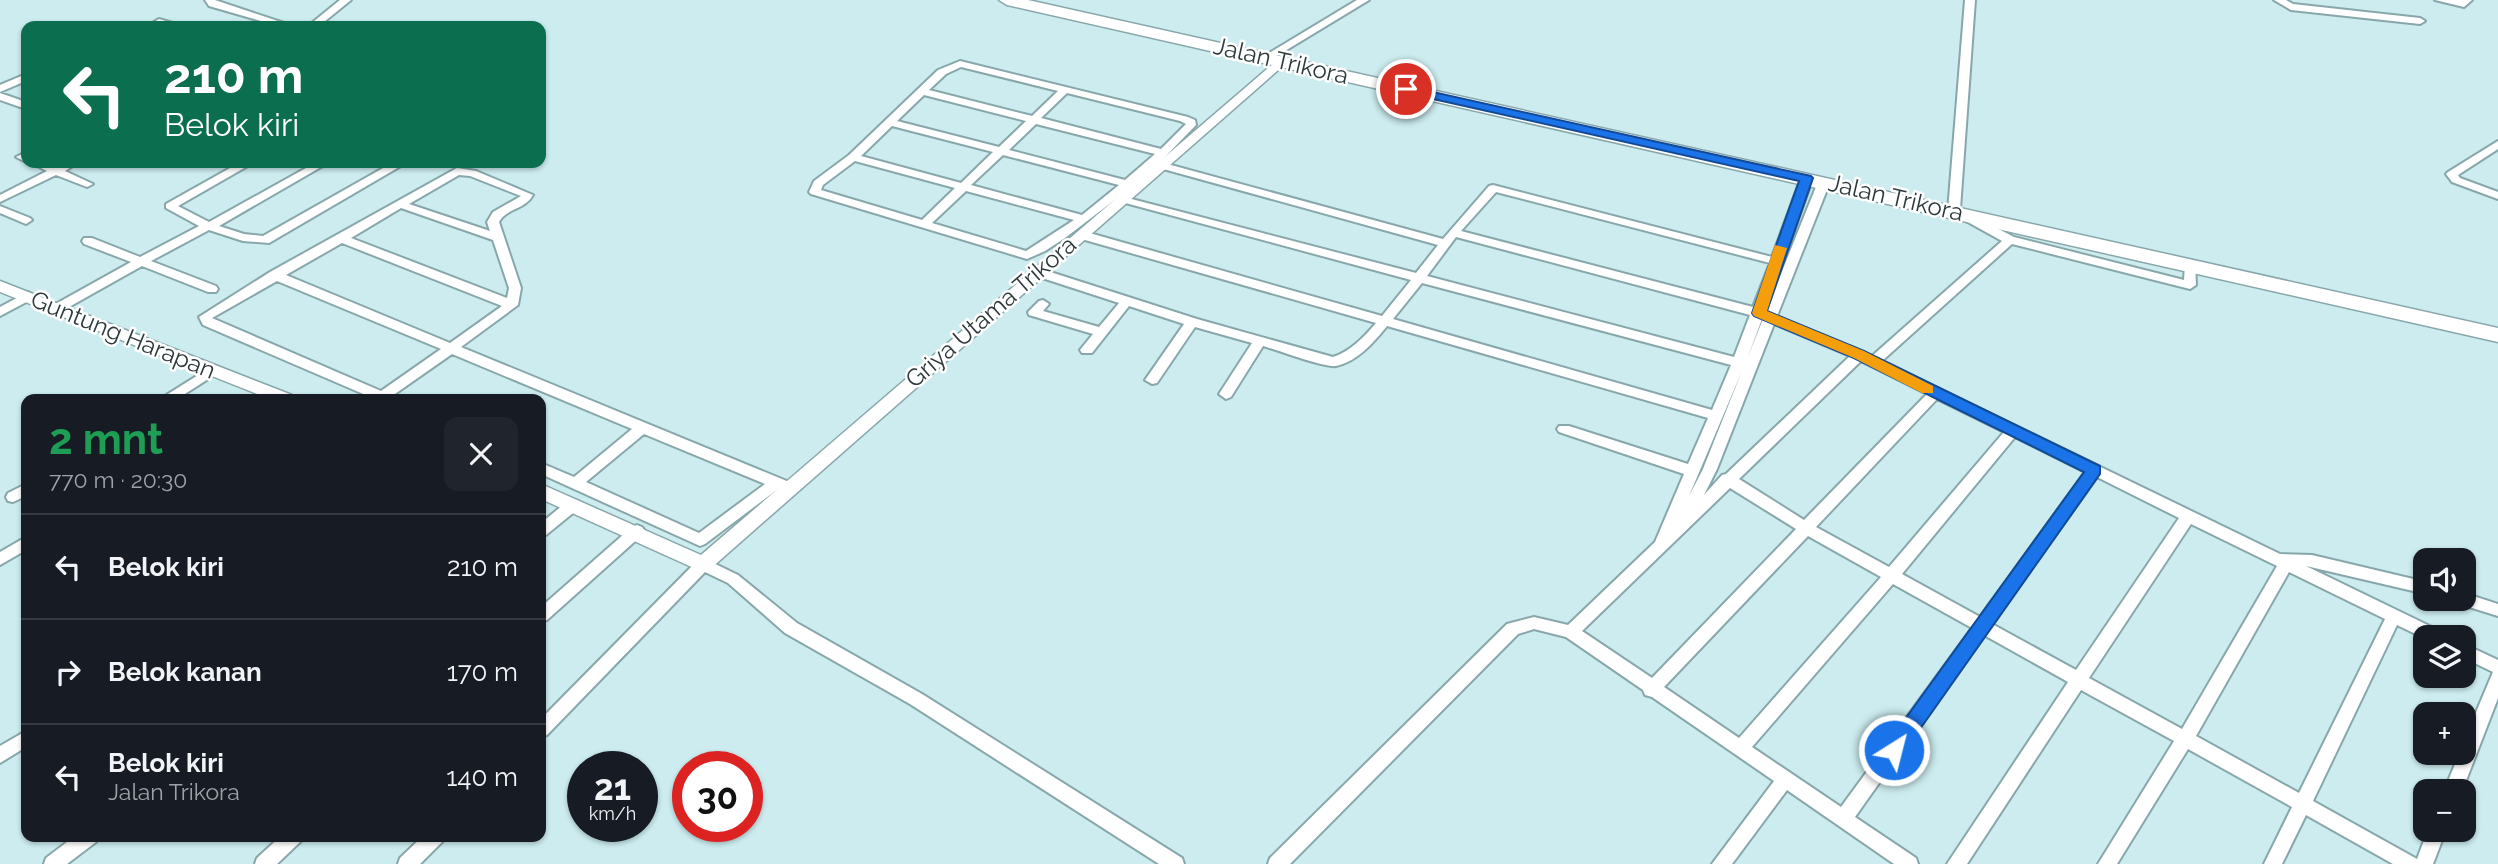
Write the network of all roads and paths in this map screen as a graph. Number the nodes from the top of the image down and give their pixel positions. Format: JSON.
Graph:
{"nodes":[{"id":1,"x":210,"y":0,"type":"edge"},
{"id":2,"x":346,"y":0,"type":"edge"},
{"id":3,"x":1007,"y":0,"type":"edge"},
{"id":4,"x":1364,"y":0,"type":"edge"},
{"id":5,"x":1970,"y":0,"type":"edge"},
{"id":6,"x":2279,"y":0,"type":"edge"},
{"id":7,"x":2440,"y":0,"type":"edge"},
{"id":8,"x":2467,"y":0,"type":"edge"},
{"id":9,"x":271,"y":21,"type":"edge"},
{"id":10,"x":319,"y":21,"type":"edge"},
{"id":11,"x":2420,"y":21,"type":"dead end"},
{"id":12,"x":1273,"y":60,"type":"junction"},
{"id":13,"x":21,"y":79,"type":"edge"},
{"id":14,"x":0,"y":89,"type":"edge"},
{"id":15,"x":1066,"y":89,"type":"junction"},
{"id":16,"x":922,"y":91,"type":"junction"},
{"id":17,"x":0,"y":96,"type":"edge"},
{"id":18,"x":21,"y":104,"type":"edge"},
{"id":19,"x":1034,"y":120,"type":"junction"},
{"id":20,"x":890,"y":122,"type":"junction"},
{"id":21,"x":2498,"y":144,"type":"edge"},
{"id":22,"x":1001,"y":151,"type":"junction"},
{"id":23,"x":853,"y":157,"type":"junction"},
{"id":24,"x":1162,"y":159,"type":"junction"},
{"id":25,"x":48,"y":168,"type":"edge"},
{"id":26,"x":62,"y":168,"type":"edge"},
{"id":27,"x":238,"y":168,"type":"edge"},
{"id":28,"x":314,"y":168,"type":"edge"},
{"id":29,"x":391,"y":168,"type":"edge"},
{"id":30,"x":56,"y":171,"type":"junction"},
{"id":31,"x":1815,"y":180,"type":"junction"},
{"id":32,"x":87,"y":184,"type":"dead end"},
{"id":33,"x":964,"y":187,"type":"junction"},
{"id":34,"x":1128,"y":190,"type":"junction"},
{"id":35,"x":2498,"y":196,"type":"edge"},
{"id":36,"x":0,"y":199,"type":"edge"},
{"id":37,"x":399,"y":204,"type":"junction"},
{"id":38,"x":0,"y":209,"type":"edge"},
{"id":39,"x":1954,"y":211,"type":"junction"},
{"id":40,"x":26,"y":220,"type":"dead end"},
{"id":41,"x":213,"y":226,"type":"junction"},
{"id":42,"x":923,"y":226,"type":"junction"},
{"id":43,"x":1083,"y":227,"type":"junction"},
{"id":44,"x":341,"y":237,"type":"junction"},
{"id":45,"x":497,"y":237,"type":"junction"},
{"id":46,"x":1449,"y":238,"type":"junction"},
{"id":47,"x":2010,"y":240,"type":"junction"},
{"id":48,"x":88,"y":241,"type":"dead end"},
{"id":49,"x":1775,"y":261,"type":"junction"},
{"id":50,"x":145,"y":264,"type":"junction"},
{"id":51,"x":2191,"y":265,"type":"junction"},
{"id":52,"x":1037,"y":272,"type":"junction"},
{"id":53,"x":274,"y":275,"type":"junction"},
{"id":54,"x":1419,"y":279,"type":"junction"},
{"id":55,"x":0,"y":286,"type":"edge"},
{"id":56,"x":212,"y":289,"type":"dead end"},
{"id":57,"x":28,"y":296,"type":"junction"},
{"id":58,"x":1126,"y":302,"type":"junction"},
{"id":59,"x":1043,"y":304,"type":"dead end"},
{"id":60,"x":512,"y":305,"type":"junction"},
{"id":61,"x":61,"y":311,"type":"junction"},
{"id":62,"x":0,"y":312,"type":"edge"},
{"id":63,"x":1765,"y":315,"type":"junction"},
{"id":64,"x":1192,"y":322,"type":"junction"},
{"id":65,"x":1385,"y":322,"type":"junction"},
{"id":66,"x":1101,"y":332,"type":"junction"},
{"id":67,"x":2498,"y":335,"type":"edge"},
{"id":68,"x":1259,"y":342,"type":"junction"},
{"id":69,"x":451,"y":349,"type":"junction"},
{"id":70,"x":1087,"y":350,"type":"dead end"},
{"id":71,"x":1859,"y":355,"type":"junction"},
{"id":72,"x":1873,"y":362,"type":"junction"},
{"id":73,"x":1739,"y":363,"type":"junction"},
{"id":74,"x":211,"y":370,"type":"junction"},
{"id":75,"x":1152,"y":380,"type":"dead end"},
{"id":76,"x":1935,"y":393,"type":"junction"},
{"id":77,"x":175,"y":394,"type":"edge"},
{"id":78,"x":273,"y":394,"type":"edge"},
{"id":79,"x":376,"y":394,"type":"edge"},
{"id":80,"x":390,"y":394,"type":"edge"},
{"id":81,"x":1226,"y":394,"type":"dead end"},
{"id":82,"x":1717,"y":416,"type":"junction"},
{"id":83,"x":642,"y":428,"type":"junction"},
{"id":84,"x":1564,"y":429,"type":"dead end"},
{"id":85,"x":2013,"y":431,"type":"junction"},
{"id":86,"x":546,"y":470,"type":"edge"},
{"id":87,"x":2094,"y":470,"type":"junction"},
{"id":88,"x":1692,"y":471,"type":"junction"},
{"id":89,"x":1727,"y":479,"type":"junction"},
{"id":90,"x":576,"y":484,"type":"junction"},
{"id":91,"x":783,"y":485,"type":"junction"},
{"id":92,"x":546,"y":493,"type":"edge"},
{"id":93,"x":573,"y":505,"type":"junction"},
{"id":94,"x":2188,"y":516,"type":"junction"},
{"id":95,"x":1681,"y":526,"type":"junction"},
{"id":96,"x":546,"y":527,"type":"edge"},
{"id":97,"x":1804,"y":527,"type":"junction"},
{"id":98,"x":637,"y":531,"type":"junction"},
{"id":99,"x":21,"y":545,"type":"edge"},
{"id":100,"x":1659,"y":550,"type":"junction"},
{"id":101,"x":0,"y":559,"type":"edge"},
{"id":102,"x":2280,"y":561,"type":"junction"},
{"id":103,"x":703,"y":564,"type":"junction"},
{"id":104,"x":1892,"y":576,"type":"junction"},
{"id":105,"x":2413,"y":585,"type":"edge"},
{"id":106,"x":2476,"y":603,"type":"edge"},
{"id":107,"x":2498,"y":610,"type":"edge"},
{"id":108,"x":546,"y":612,"type":"edge"},
{"id":109,"x":2394,"y":617,"type":"junction"},
{"id":110,"x":1984,"y":626,"type":"junction"},
{"id":111,"x":2413,"y":626,"type":"edge"},
{"id":112,"x":1571,"y":632,"type":"junction"},
{"id":113,"x":2476,"y":657,"type":"edge"},
{"id":114,"x":2498,"y":667,"type":"edge"},
{"id":115,"x":2498,"y":677,"type":"edge"},
{"id":116,"x":2080,"y":680,"type":"junction"},
{"id":117,"x":1651,"y":690,"type":"junction"},
{"id":118,"x":546,"y":725,"type":"edge"},
{"id":119,"x":2185,"y":739,"type":"junction"},
{"id":120,"x":21,"y":741,"type":"edge"},
{"id":121,"x":1740,"y":749,"type":"junction"},
{"id":122,"x":0,"y":755,"type":"edge"},
{"id":123,"x":2458,"y":779,"type":"edge"},
{"id":124,"x":1784,"y":780,"type":"junction"},
{"id":125,"x":2303,"y":804,"type":"junction"},
{"id":126,"x":1844,"y":818,"type":"junction"},
{"id":127,"x":82,"y":842,"type":"edge"},
{"id":128,"x":288,"y":842,"type":"edge"},
{"id":129,"x":430,"y":842,"type":"edge"},
{"id":130,"x":2432,"y":842,"type":"edge"},
{"id":131,"x":1902,"y":862,"type":"edge"},
{"id":132,"x":53,"y":864,"type":"edge"},
{"id":133,"x":264,"y":864,"type":"edge"},
{"id":134,"x":407,"y":864,"type":"edge"},
{"id":135,"x":1175,"y":864,"type":"edge"},
{"id":136,"x":1277,"y":864,"type":"edge"},
{"id":137,"x":1721,"y":864,"type":"edge"},
{"id":138,"x":1956,"y":864,"type":"edge"},
{"id":139,"x":2107,"y":864,"type":"edge"},
{"id":140,"x":2273,"y":864,"type":"edge"},
{"id":141,"x":2410,"y":864,"type":"edge"},
{"id":142,"x":2424,"y":864,"type":"edge"}],
"edges":[{"from":1,"to":9,"type":"street"},
{"from":2,"to":10,"type":"street"},
{"from":3,"to":12,"type":"main road","name":"Jalan Trikora"},
{"from":4,"to":12,"type":"street"},
{"from":5,"to":39,"type":"street"},
{"from":6,"to":11,"type":"street"},
{"from":7,"to":8,"type":"street"},
{"from":12,"to":24,"type":"street","name":"Griya Utama Trikora"},
{"from":12,"to":31,"type":"main road","name":"Jalan Trikora"},
{"from":13,"to":14,"type":"street"},
{"from":15,"to":16,"type":"street"},
{"from":15,"to":19,"type":"street"},
{"from":15,"to":24,"type":"street"},
{"from":16,"to":19,"type":"street"},
{"from":16,"to":20,"type":"street"},
{"from":17,"to":18,"type":"street"},
{"from":19,"to":22,"type":"street"},
{"from":19,"to":24,"type":"street"},
{"from":20,"to":22,"type":"street"},
{"from":20,"to":23,"type":"street"},
{"from":21,"to":35,"type":"street"},
{"from":22,"to":33,"type":"street"},
{"from":22,"to":34,"type":"street"},
{"from":23,"to":33,"type":"street"},
{"from":23,"to":42,"type":"street"},
{"from":24,"to":34,"type":"street","name":"Griya Utama Trikora"},
{"from":24,"to":46,"type":"street"},
{"from":25,"to":30,"type":"street"},
{"from":26,"to":30,"type":"street"},
{"from":27,"to":41,"type":"street"},
{"from":28,"to":41,"type":"street"},
{"from":29,"to":41,"type":"street"},
{"from":30,"to":32,"type":"street"},
{"from":30,"to":36,"type":"street"},
{"from":31,"to":39,"type":"main road","name":"Jalan Trikora"},
{"from":31,"to":49,"type":"street"},
{"from":31,"to":63,"type":"street"},
{"from":33,"to":42,"type":"street"},
{"from":33,"to":43,"type":"street"},
{"from":34,"to":43,"type":"street","name":"Griya Utama Trikora"},
{"from":34,"to":54,"type":"street"},
{"from":37,"to":44,"type":"street"},
{"from":37,"to":45,"type":"street"},
{"from":37,"to":45,"type":"street"},
{"from":38,"to":40,"type":"street"},
{"from":39,"to":47,"type":"street"},
{"from":39,"to":51,"type":"main road","name":"Jalan Trikora"},
{"from":41,"to":50,"type":"street"},
{"from":42,"to":43,"type":"street"},
{"from":43,"to":52,"type":"street","name":"Griya Utama Trikora"},
{"from":43,"to":65,"type":"street"},
{"from":44,"to":53,"type":"street"},
{"from":44,"to":60,"type":"street"},
{"from":45,"to":60,"type":"street"},
{"from":46,"to":49,"type":"street"},
{"from":46,"to":54,"type":"street"},
{"from":46,"to":63,"type":"street"},
{"from":47,"to":51,"type":"street"},
{"from":47,"to":72,"type":"street"},
{"from":48,"to":50,"type":"street"},
{"from":49,"to":63,"type":"street"},
{"from":50,"to":56,"type":"street"},
{"from":50,"to":61,"type":"street"},
{"from":51,"to":67,"type":"main road","name":"Jalan Trikora"},
{"from":52,"to":58,"type":"street"},
{"from":52,"to":91,"type":"street","name":"Griya Utama Trikora"},
{"from":53,"to":69,"type":"street"},
{"from":53,"to":79,"type":"street"},
{"from":54,"to":65,"type":"street"},
{"from":54,"to":73,"type":"street"},
{"from":55,"to":57,"type":"street","name":"Guntung Harapan"},
{"from":57,"to":61,"type":"street","name":"Guntung Harapan"},
{"from":57,"to":62,"type":"street"},
{"from":58,"to":64,"type":"street"},
{"from":58,"to":66,"type":"street"},
{"from":59,"to":66,"type":"street"},
{"from":60,"to":69,"type":"street"},
{"from":61,"to":74,"type":"street","name":"Guntung Harapan"},
{"from":63,"to":71,"type":"street"},
{"from":63,"to":73,"type":"street"},
{"from":63,"to":95,"type":"street"},
{"from":64,"to":68,"type":"street"},
{"from":64,"to":75,"type":"street"},
{"from":65,"to":68,"type":"street"},
{"from":65,"to":82,"type":"street"},
{"from":66,"to":70,"type":"street"},
{"from":68,"to":81,"type":"street"},
{"from":69,"to":80,"type":"street"},
{"from":69,"to":83,"type":"street"},
{"from":71,"to":72,"type":"street"},
{"from":71,"to":89,"type":"street"},
{"from":72,"to":76,"type":"street"},
{"from":73,"to":82,"type":"street"},
{"from":74,"to":77,"type":"street"},
{"from":74,"to":78,"type":"street","name":"Guntung Harapan"},
{"from":76,"to":85,"type":"street"},
{"from":76,"to":97,"type":"street"},
{"from":82,"to":88,"type":"street"},
{"from":83,"to":90,"type":"street"},
{"from":83,"to":91,"type":"street"},
{"from":84,"to":88,"type":"street"},
{"from":85,"to":87,"type":"street"},
{"from":85,"to":104,"type":"street"},
{"from":86,"to":90,"type":"street"},
{"from":87,"to":94,"type":"street"},
{"from":87,"to":110,"type":"street"},
{"from":88,"to":100,"type":"street"},
{"from":89,"to":95,"type":"street"},
{"from":89,"to":97,"type":"street"},
{"from":90,"to":91,"type":"street"},
{"from":91,"to":103,"type":"street","name":"Griya Utama Trikora"},
{"from":92,"to":93,"type":"street"},
{"from":93,"to":96,"type":"street"},
{"from":93,"to":98,"type":"street"},
{"from":94,"to":102,"type":"street"},
{"from":94,"to":116,"type":"street"},
{"from":95,"to":100,"type":"street"},
{"from":97,"to":104,"type":"street"},
{"from":97,"to":117,"type":"street"},
{"from":98,"to":103,"type":"street"},
{"from":98,"to":108,"type":"street"},
{"from":99,"to":101,"type":"street"},
{"from":100,"to":112,"type":"street"},
{"from":102,"to":105,"type":"street"},
{"from":102,"to":109,"type":"street"},
{"from":102,"to":119,"type":"street"},
{"from":103,"to":118,"type":"street"},
{"from":103,"to":135,"type":"street"},
{"from":104,"to":110,"type":"street"},
{"from":104,"to":121,"type":"street"},
{"from":106,"to":107,"type":"street"},
{"from":109,"to":111,"type":"street"},
{"from":109,"to":125,"type":"street"},
{"from":110,"to":116,"type":"street"},
{"from":110,"to":126,"type":"street"},
{"from":112,"to":117,"type":"street"},
{"from":112,"to":136,"type":"street"},
{"from":113,"to":114,"type":"street"},
{"from":115,"to":123,"type":"street"},
{"from":116,"to":119,"type":"street"},
{"from":116,"to":138,"type":"street"},
{"from":117,"to":121,"type":"street"},
{"from":119,"to":125,"type":"street"},
{"from":119,"to":139,"type":"street"},
{"from":120,"to":122,"type":"street"},
{"from":121,"to":124,"type":"street"},
{"from":124,"to":126,"type":"street"},
{"from":124,"to":137,"type":"street"},
{"from":125,"to":140,"type":"street"},
{"from":125,"to":141,"type":"street"},
{"from":126,"to":131,"type":"street"},
{"from":127,"to":132,"type":"street"},
{"from":128,"to":133,"type":"street"},
{"from":129,"to":134,"type":"street"},
{"from":130,"to":142,"type":"street"}]}
